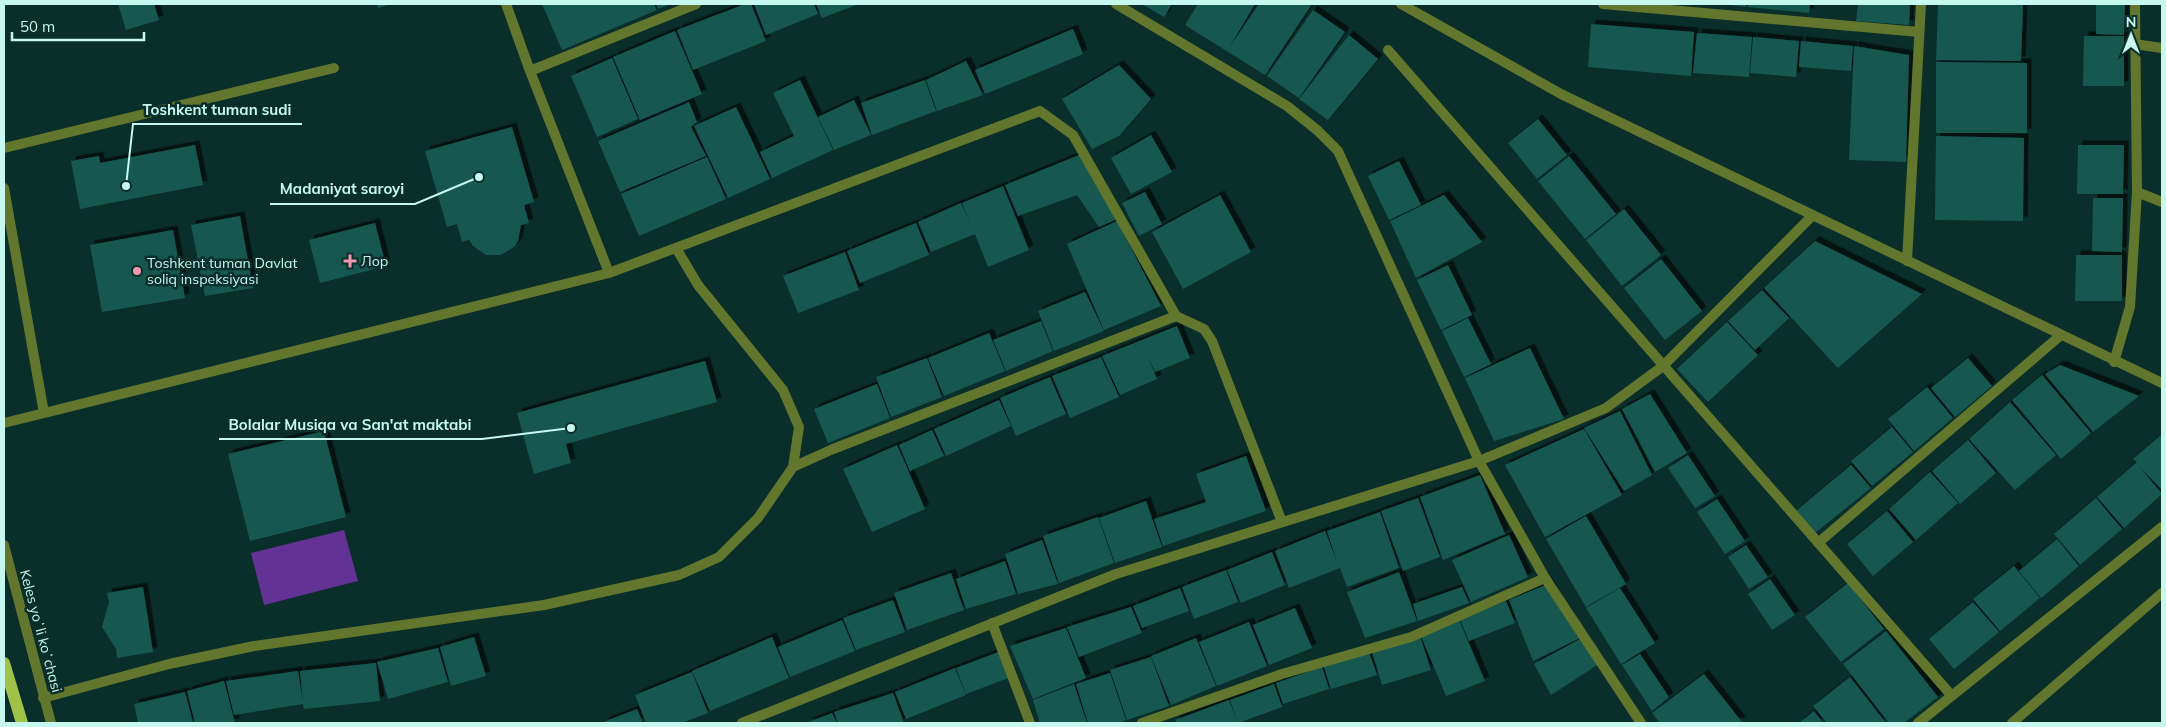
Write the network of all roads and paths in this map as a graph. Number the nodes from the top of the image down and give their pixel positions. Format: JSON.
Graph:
{"nodes":[{"id":1,"x":506,"y":4,"type":"edge"},
{"id":2,"x":696,"y":4,"type":"edge"},
{"id":3,"x":1116,"y":4,"type":"edge"},
{"id":4,"x":1401,"y":4,"type":"edge"},
{"id":5,"x":1603,"y":4,"type":"edge"},
{"id":6,"x":1921,"y":4,"type":"edge"},
{"id":7,"x":2135,"y":4,"type":"edge"},
{"id":8,"x":1919,"y":32,"type":"junction"},
{"id":9,"x":2134,"y":44,"type":"junction"},
{"id":10,"x":2162,"y":48,"type":"edge"},
{"id":11,"x":1388,"y":50,"type":"dead end"},
{"id":12,"x":334,"y":68,"type":"dead end"},
{"id":13,"x":530,"y":71,"type":"junction"},
{"id":14,"x":4,"y":148,"type":"edge"},
{"id":15,"x":4,"y":188,"type":"edge"},
{"id":16,"x":2137,"y":192,"type":"junction"},
{"id":17,"x":2162,"y":202,"type":"edge"},
{"id":18,"x":1813,"y":216,"type":"junction"},
{"id":19,"x":676,"y":248,"type":"junction"},
{"id":20,"x":1907,"y":260,"type":"junction"},
{"id":21,"x":609,"y":273,"type":"junction"},
{"id":22,"x":1176,"y":316,"type":"junction"},
{"id":23,"x":2061,"y":335,"type":"junction"},
{"id":24,"x":2114,"y":362,"type":"junction"},
{"id":25,"x":1663,"y":366,"type":"junction"},
{"id":26,"x":2162,"y":383,"type":"edge"},
{"id":27,"x":44,"y":413,"type":"junction"},
{"id":28,"x":4,"y":423,"type":"edge"},
{"id":29,"x":1479,"y":461,"type":"junction"},
{"id":30,"x":793,"y":467,"type":"junction"},
{"id":31,"x":1282,"y":522,"type":"junction"},
{"id":32,"x":2162,"y":527,"type":"edge"},
{"id":33,"x":1818,"y":543,"type":"junction"},
{"id":34,"x":4,"y":545,"type":"edge"},
{"id":35,"x":1545,"y":578,"type":"junction"},
{"id":36,"x":2162,"y":593,"type":"edge"},
{"id":37,"x":992,"y":624,"type":"junction"},
{"id":38,"x":4,"y":663,"type":"edge"},
{"id":39,"x":1952,"y":696,"type":"junction"},
{"id":40,"x":43,"y":698,"type":"junction"},
{"id":41,"x":22,"y":723,"type":"edge"},
{"id":42,"x":51,"y":723,"type":"edge"},
{"id":43,"x":742,"y":723,"type":"edge"},
{"id":44,"x":1030,"y":723,"type":"edge"},
{"id":45,"x":1142,"y":723,"type":"edge"},
{"id":46,"x":1641,"y":723,"type":"edge"},
{"id":47,"x":1918,"y":723,"type":"edge"},
{"id":48,"x":2012,"y":723,"type":"edge"}],
"edges":[{"from":1,"to":13,"type":"street"},
{"from":2,"to":13,"type":"street"},
{"from":3,"to":29,"type":"street"},
{"from":4,"to":18,"type":"street"},
{"from":5,"to":8,"type":"street"},
{"from":6,"to":8,"type":"street"},
{"from":7,"to":9,"type":"street"},
{"from":8,"to":20,"type":"street"},
{"from":9,"to":10,"type":"street"},
{"from":9,"to":16,"type":"street"},
{"from":11,"to":25,"type":"street"},
{"from":12,"to":14,"type":"street"},
{"from":13,"to":21,"type":"street"},
{"from":15,"to":27,"type":"street"},
{"from":16,"to":17,"type":"street"},
{"from":16,"to":24,"type":"street"},
{"from":18,"to":20,"type":"street"},
{"from":18,"to":25,"type":"street"},
{"from":19,"to":21,"type":"street"},
{"from":19,"to":22,"type":"street"},
{"from":19,"to":30,"type":"street"},
{"from":20,"to":23,"type":"street"},
{"from":21,"to":27,"type":"street"},
{"from":22,"to":30,"type":"street"},
{"from":22,"to":31,"type":"street"},
{"from":23,"to":24,"type":"street"},
{"from":23,"to":33,"type":"street"},
{"from":24,"to":26,"type":"street"},
{"from":25,"to":29,"type":"street"},
{"from":25,"to":33,"type":"street"},
{"from":27,"to":28,"type":"street"},
{"from":29,"to":31,"type":"street"},
{"from":29,"to":35,"type":"street"},
{"from":30,"to":40,"type":"street"},
{"from":31,"to":37,"type":"street"},
{"from":32,"to":39,"type":"street"},
{"from":33,"to":39,"type":"street"},
{"from":34,"to":40,"type":"street","name":"Keles yoʻli koʻchasi"},
{"from":35,"to":45,"type":"street"},
{"from":35,"to":46,"type":"street"},
{"from":36,"to":48,"type":"street"},
{"from":37,"to":43,"type":"street"},
{"from":37,"to":44,"type":"street"},
{"from":38,"to":41,"type":"main road"},
{"from":39,"to":47,"type":"street"},
{"from":40,"to":42,"type":"street","name":"Keles yoʻli koʻchasi"}]}
